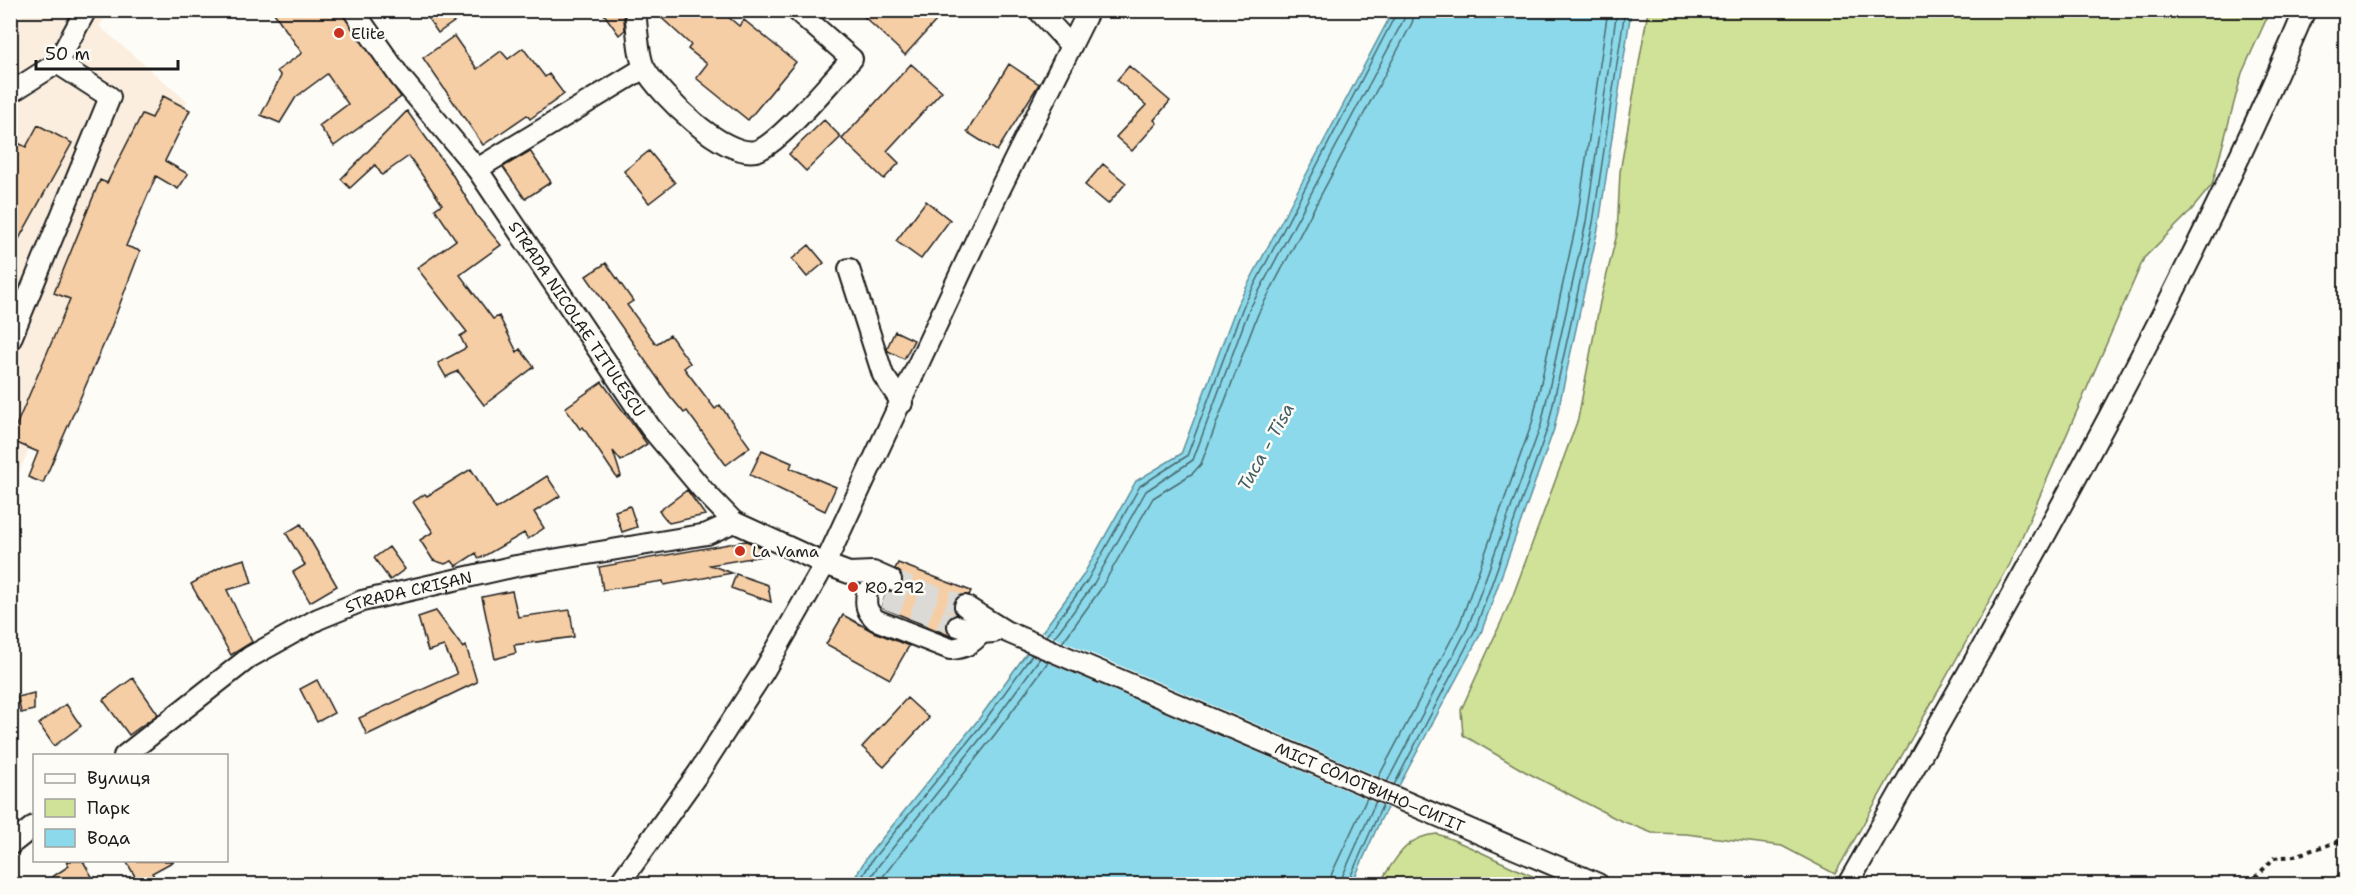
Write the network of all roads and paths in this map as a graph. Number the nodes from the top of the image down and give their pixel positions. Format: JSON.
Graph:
{"nodes":[{"id":1,"x":86,"y":10,"type":"edge"},
{"id":2,"x":353,"y":10,"type":"edge"},
{"id":3,"x":635,"y":10,"type":"edge"},
{"id":4,"x":796,"y":10,"type":"edge"},
{"id":5,"x":1038,"y":10,"type":"edge"},
{"id":6,"x":1089,"y":10,"type":"edge"},
{"id":7,"x":2305,"y":10,"type":"edge"},
{"id":8,"x":1071,"y":46,"type":"junction"},
{"id":9,"x":57,"y":63,"type":"junction"},
{"id":10,"x":644,"y":68,"type":"junction"},
{"id":11,"x":10,"y":93,"type":"edge"},
{"id":12,"x":477,"y":169,"type":"junction"},
{"id":13,"x":849,"y":269,"type":"dead end"},
{"id":14,"x":10,"y":340,"type":"edge"},
{"id":15,"x":902,"y":403,"type":"junction"},
{"id":16,"x":734,"y":522,"type":"junction"},
{"id":17,"x":825,"y":564,"type":"junction"},
{"id":18,"x":849,"y":573,"type":"junction"},
{"id":19,"x":891,"y":579,"type":"tunnel mouth"},
{"id":20,"x":965,"y":606,"type":"tunnel mouth"},
{"id":21,"x":958,"y":626,"type":"tunnel mouth"},
{"id":22,"x":981,"y":633,"type":"junction"},
{"id":23,"x":1014,"y":635,"type":"junction"},
{"id":24,"x":126,"y":754,"type":"edge"},
{"id":25,"x":33,"y":827,"type":"edge"},
{"id":26,"x":2346,"y":839,"type":"edge"},
{"id":27,"x":10,"y":845,"type":"edge"},
{"id":28,"x":619,"y":885,"type":"edge"},
{"id":29,"x":1598,"y":885,"type":"edge"},
{"id":30,"x":1848,"y":885,"type":"edge"},
{"id":31,"x":2249,"y":885,"type":"edge"}],
"edges":[{"from":1,"to":9,"type":"street"},
{"from":2,"to":12,"type":"street","name":"STRADA NICOLAE TITULESCU"},
{"from":3,"to":10,"type":"street"},
{"from":4,"to":10,"type":"street"},
{"from":5,"to":8,"type":"street"},
{"from":6,"to":8,"type":"street"},
{"from":7,"to":30,"type":"street"},
{"from":8,"to":15,"type":"street"},
{"from":9,"to":11,"type":"street"},
{"from":9,"to":14,"type":"street"},
{"from":10,"to":12,"type":"street"},
{"from":12,"to":16,"type":"street","name":"STRADA NICOLAE TITULESCU"},
{"from":13,"to":15,"type":"street"},
{"from":15,"to":17,"type":"street"},
{"from":16,"to":17,"type":"street","name":"STRADA NICOLAE TITULESCU"},
{"from":16,"to":24,"type":"street","name":"STRADA CRIȘAN"},
{"from":17,"to":18,"type":"street","name":"STRADA NICOLAE TITULESCU"},
{"from":17,"to":28,"type":"street"},
{"from":18,"to":19,"type":"street","name":"STRADA NICOLAE TITULESCU"},
{"from":18,"to":22,"type":"street","name":"STRADA NICOLAE TITULESCU"},
{"from":20,"to":23,"type":"street"},
{"from":21,"to":22,"type":"street"},
{"from":22,"to":23,"type":"street"},
{"from":23,"to":29,"type":"street","name":"МІСТ СОЛОТВИНО–СИГІТ"},
{"from":25,"to":27,"type":"street"},
{"from":26,"to":31,"type":"path"}]}
